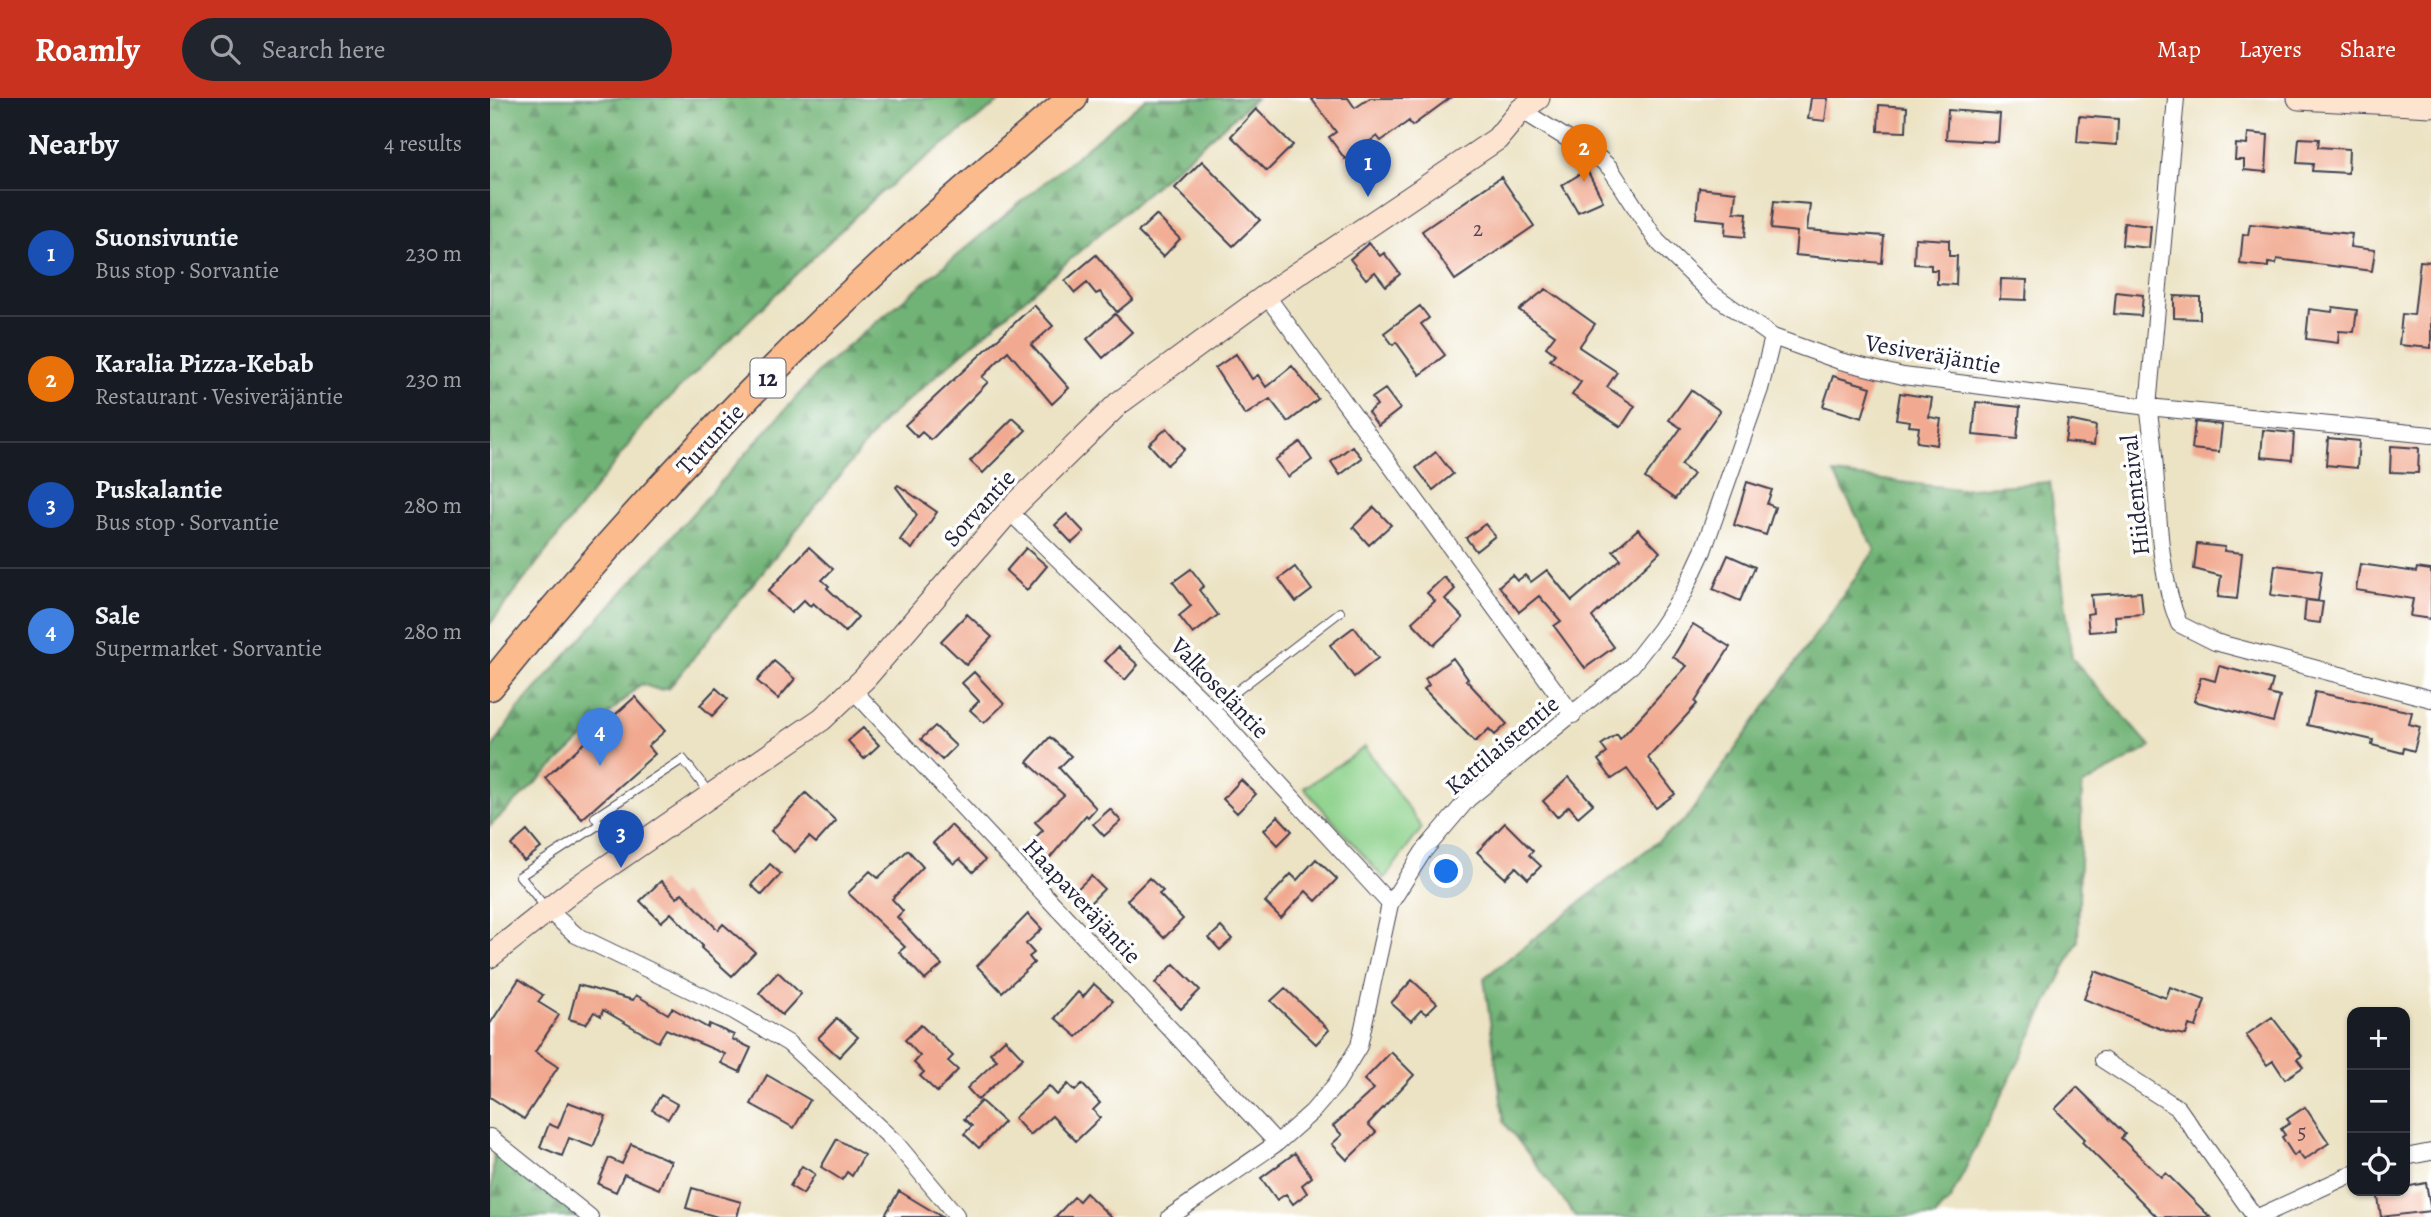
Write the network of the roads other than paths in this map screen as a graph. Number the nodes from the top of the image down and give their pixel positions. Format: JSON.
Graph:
{"nodes":[{"id":1,"x":1073,"y":98,"type":"edge"},
{"id":2,"x":2176,"y":98,"type":"edge"},
{"id":3,"x":2299,"y":98,"type":"edge"},
{"id":4,"x":1527,"y":102,"type":"edge"},
{"id":5,"x":2431,"y":105,"type":"edge"},
{"id":6,"x":1266,"y":295,"type":"junction"},
{"id":7,"x":1773,"y":337,"type":"junction"},
{"id":8,"x":2148,"y":407,"type":"junction"},
{"id":9,"x":2431,"y":435,"type":"edge"},
{"id":10,"x":1009,"y":511,"type":"junction"},
{"id":11,"x":1340,"y":612,"type":"dead end"},
{"id":12,"x":490,"y":686,"type":"edge"},
{"id":13,"x":853,"y":690,"type":"junction"},
{"id":14,"x":2431,"y":699,"type":"edge"},
{"id":15,"x":1212,"y":710,"type":"junction"},
{"id":16,"x":1573,"y":715,"type":"junction"},
{"id":17,"x":712,"y":796,"type":"junction"},
{"id":18,"x":1390,"y":904,"type":"junction"},
{"id":19,"x":548,"y":910,"type":"junction"},
{"id":20,"x":490,"y":956,"type":"edge"},
{"id":21,"x":2103,"y":1060,"type":"dead end"},
{"id":22,"x":490,"y":1137,"type":"edge"},
{"id":23,"x":1277,"y":1143,"type":"junction"},
{"id":24,"x":2431,"y":1152,"type":"edge"},
{"id":25,"x":2410,"y":1156,"type":"edge"},
{"id":26,"x":2347,"y":1176,"type":"edge"},
{"id":27,"x":956,"y":1215,"type":"edge"},
{"id":28,"x":590,"y":1217,"type":"edge"},
{"id":29,"x":1170,"y":1217,"type":"edge"},
{"id":30,"x":2257,"y":1217,"type":"edge"}],
"edges":[{"from":1,"to":12,"type":"highway","name":"Turuntie","number":"12"},
{"from":2,"to":8,"type":"street","name":"Hiidentaival"},
{"from":3,"to":5,"type":"main road"},
{"from":4,"to":6,"type":"main road","name":"Sorvantie"},
{"from":4,"to":7,"type":"street","name":"Vesiveräjäntie"},
{"from":6,"to":10,"type":"main road","name":"Sorvantie"},
{"from":6,"to":16,"type":"street"},
{"from":7,"to":8,"type":"street","name":"Vesiveräjäntie"},
{"from":7,"to":16,"type":"street","name":"Kattilaistentie"},
{"from":8,"to":9,"type":"street","name":"Vesiveräjäntie"},
{"from":8,"to":14,"type":"street","name":"Hiidentaival"},
{"from":10,"to":13,"type":"main road","name":"Sorvantie"},
{"from":10,"to":15,"type":"street","name":"Valkoseläntie"},
{"from":11,"to":15,"type":"lane"},
{"from":13,"to":17,"type":"main road","name":"Sorvantie"},
{"from":13,"to":23,"type":"street","name":"Haapaveräjäntie"},
{"from":15,"to":18,"type":"street","name":"Valkoseläntie"},
{"from":16,"to":18,"type":"street","name":"Kattilaistentie"},
{"from":17,"to":19,"type":"main road","name":"Sorvantie"},
{"from":17,"to":19,"type":"lane"},
{"from":18,"to":23,"type":"street","name":"Kattilaistentie"},
{"from":19,"to":20,"type":"main road","name":"Sorvantie"},
{"from":19,"to":27,"type":"street"},
{"from":21,"to":30,"type":"street"},
{"from":22,"to":28,"type":"street"},
{"from":23,"to":29,"type":"street","name":"Kattilaistentie"},
{"from":24,"to":25,"type":"street"},
{"from":26,"to":30,"type":"street"}]}
